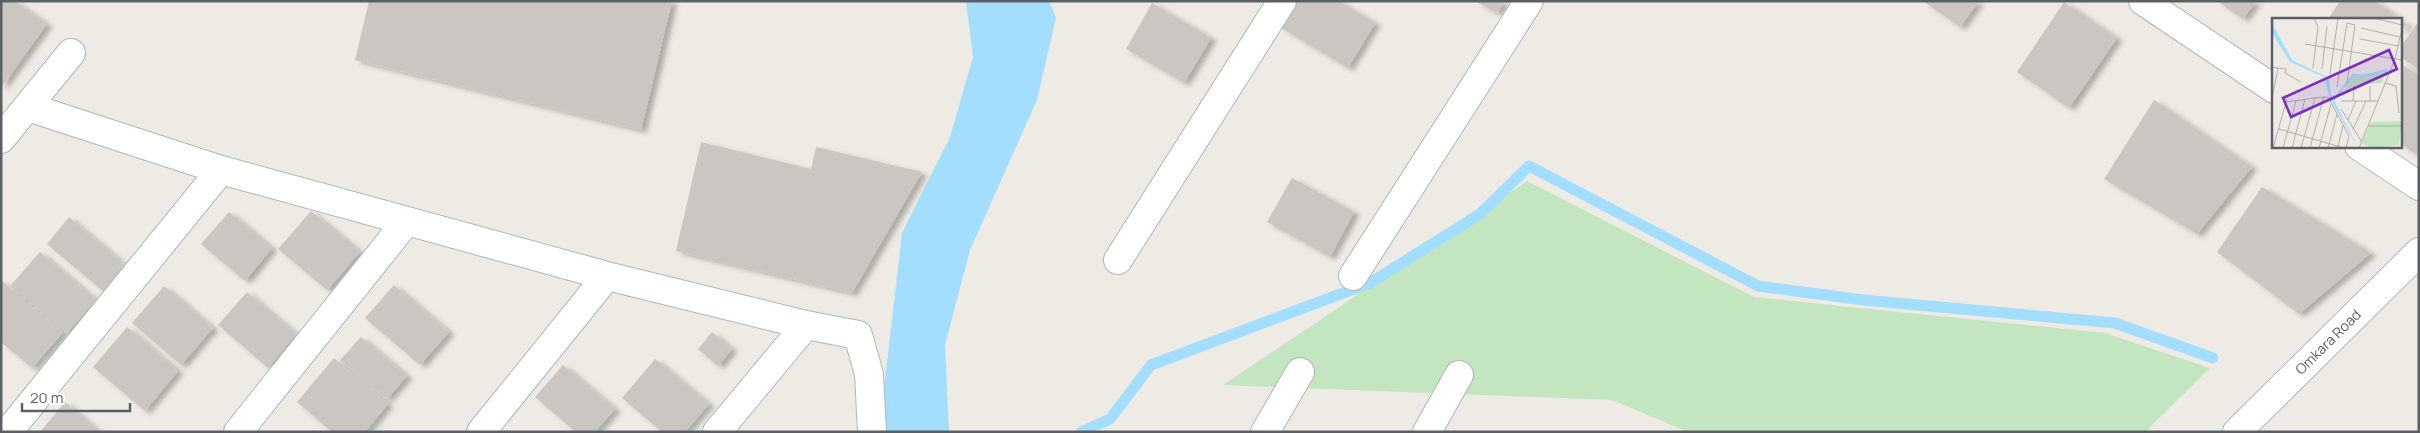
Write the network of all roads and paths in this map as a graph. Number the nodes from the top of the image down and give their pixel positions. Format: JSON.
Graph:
{"nodes":[{"id":1,"x":1282,"y":1,"type":"edge"},
{"id":2,"x":1529,"y":1,"type":"edge"},
{"id":3,"x":2143,"y":1,"type":"edge"},
{"id":4,"x":71,"y":54,"type":"dead end"},
{"id":5,"x":2272,"y":88,"type":"edge"},
{"id":6,"x":28,"y":107,"type":"junction"},
{"id":7,"x":1,"y":139,"type":"edge"},
{"id":8,"x":2362,"y":148,"type":"edge"},
{"id":9,"x":221,"y":170,"type":"junction"},
{"id":10,"x":2419,"y":186,"type":"edge"},
{"id":11,"x":406,"y":222,"type":"junction"},
{"id":12,"x":2419,"y":252,"type":"edge"},
{"id":13,"x":1118,"y":260,"type":"dead end"},
{"id":14,"x":607,"y":276,"type":"junction"},
{"id":15,"x":1353,"y":276,"type":"dead end"},
{"id":16,"x":806,"y":325,"type":"junction"},
{"id":17,"x":1300,"y":372,"type":"dead end"},
{"id":18,"x":1460,"y":375,"type":"dead end"},
{"id":19,"x":8,"y":432,"type":"edge"},
{"id":20,"x":238,"y":432,"type":"edge"},
{"id":21,"x":482,"y":432,"type":"edge"},
{"id":22,"x":717,"y":432,"type":"edge"},
{"id":23,"x":872,"y":432,"type":"edge"},
{"id":24,"x":1265,"y":432,"type":"edge"},
{"id":25,"x":1427,"y":432,"type":"edge"},
{"id":26,"x":2237,"y":432,"type":"edge"}],
"edges":[{"from":1,"to":13,"type":"street"},
{"from":2,"to":15,"type":"street"},
{"from":3,"to":5,"type":"street"},
{"from":4,"to":6,"type":"street"},
{"from":6,"to":7,"type":"street"},
{"from":6,"to":9,"type":"street"},
{"from":8,"to":10,"type":"street"},
{"from":9,"to":11,"type":"street"},
{"from":9,"to":19,"type":"street"},
{"from":11,"to":14,"type":"street"},
{"from":11,"to":20,"type":"street"},
{"from":12,"to":26,"type":"street","name":"Omkara Road"},
{"from":14,"to":16,"type":"street"},
{"from":14,"to":21,"type":"street"},
{"from":16,"to":22,"type":"street"},
{"from":16,"to":23,"type":"street"},
{"from":17,"to":24,"type":"street"},
{"from":18,"to":25,"type":"street"}]}
